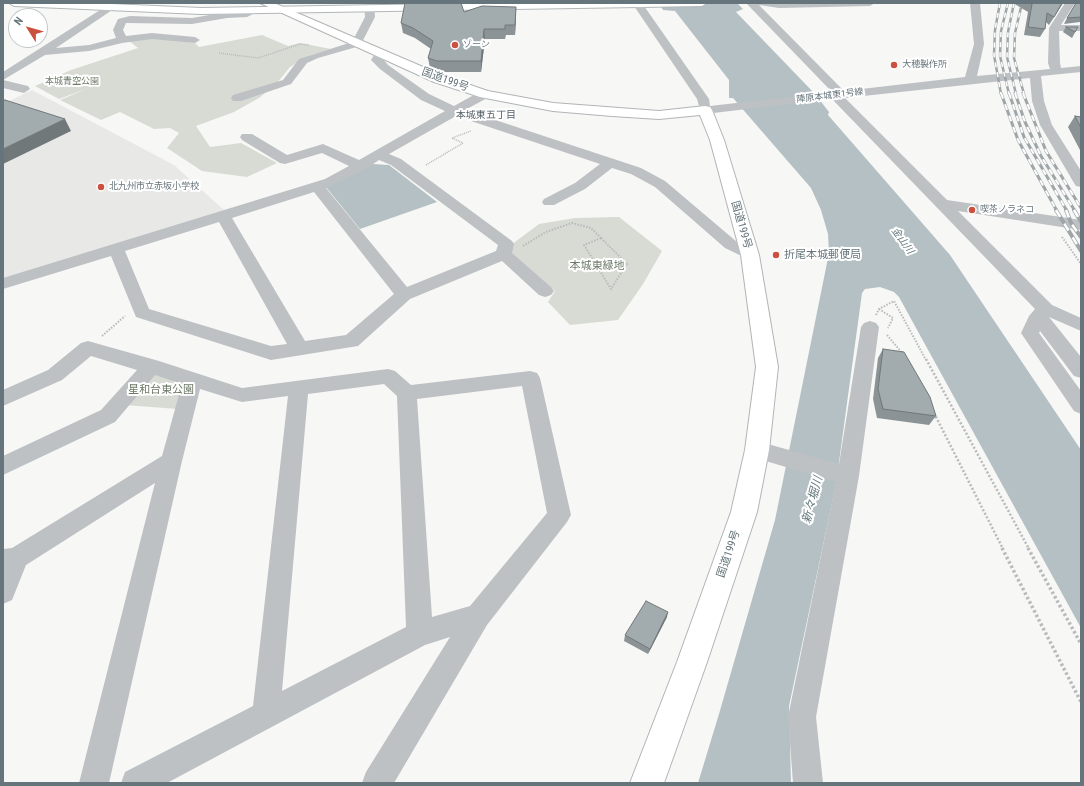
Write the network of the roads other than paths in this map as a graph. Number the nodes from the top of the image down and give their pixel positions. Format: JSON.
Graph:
{"nodes":[{"id":1,"x":14,"y":3,"type":"edge"},
{"id":2,"x":94,"y":3,"type":"edge"},
{"id":3,"x":460,"y":3,"type":"edge"},
{"id":4,"x":702,"y":3,"type":"edge"},
{"id":5,"x":752,"y":3,"type":"edge"},
{"id":6,"x":761,"y":3,"type":"edge"},
{"id":7,"x":870,"y":3,"type":"edge"},
{"id":8,"x":975,"y":3,"type":"edge"},
{"id":9,"x":1070,"y":3,"type":"edge"},
{"id":10,"x":637,"y":4,"type":"edge"},
{"id":11,"x":369,"y":5,"type":"edge"},
{"id":12,"x":113,"y":6,"type":"junction"},
{"id":13,"x":269,"y":8,"type":"edge"},
{"id":14,"x":1054,"y":28,"type":"junction"},
{"id":15,"x":1081,"y":28,"type":"edge"},
{"id":16,"x":122,"y":40,"type":"junction"},
{"id":17,"x":195,"y":40,"type":"dead end"},
{"id":18,"x":356,"y":44,"type":"junction"},
{"id":19,"x":41,"y":52,"type":"junction"},
{"id":20,"x":380,"y":54,"type":"junction"},
{"id":21,"x":1081,"y":69,"type":"edge"},
{"id":22,"x":1057,"y":71,"type":"junction"},
{"id":23,"x":1035,"y":74,"type":"junction"},
{"id":24,"x":3,"y":77,"type":"edge"},
{"id":25,"x":970,"y":80,"type":"junction"},
{"id":26,"x":3,"y":84,"type":"edge"},
{"id":27,"x":24,"y":89,"type":"dead end"},
{"id":28,"x":485,"y":94,"type":"junction"},
{"id":29,"x":835,"y":96,"type":"junction"},
{"id":30,"x":237,"y":98,"type":"dead end"},
{"id":31,"x":454,"y":111,"type":"junction"},
{"id":32,"x":659,"y":115,"type":"junction"},
{"id":33,"x":702,"y":126,"type":"junction"},
{"id":34,"x":247,"y":137,"type":"dead end"},
{"id":35,"x":380,"y":155,"type":"junction"},
{"id":36,"x":610,"y":163,"type":"junction"},
{"id":37,"x":361,"y":166,"type":"junction"},
{"id":38,"x":1081,"y":183,"type":"edge"},
{"id":39,"x":317,"y":186,"type":"junction"},
{"id":40,"x":549,"y":202,"type":"dead end"},
{"id":41,"x":943,"y":204,"type":"junction"},
{"id":42,"x":223,"y":216,"type":"junction"},
{"id":43,"x":1081,"y":225,"type":"edge"},
{"id":44,"x":116,"y":249,"type":"junction"},
{"id":45,"x":505,"y":252,"type":"junction"},
{"id":46,"x":750,"y":255,"type":"junction"},
{"id":47,"x":3,"y":284,"type":"edge"},
{"id":48,"x":545,"y":292,"type":"dead end"},
{"id":49,"x":404,"y":295,"type":"junction"},
{"id":50,"x":1042,"y":313,"type":"junction"},
{"id":51,"x":1081,"y":325,"type":"edge"},
{"id":52,"x":870,"y":327,"type":"road end"},
{"id":53,"x":299,"y":348,"type":"junction"},
{"id":54,"x":152,"y":366,"type":"junction"},
{"id":55,"x":1081,"y":371,"type":"edge"},
{"id":56,"x":193,"y":379,"type":"junction"},
{"id":57,"x":299,"y":388,"type":"junction"},
{"id":58,"x":407,"y":393,"type":"junction"},
{"id":59,"x":3,"y":398,"type":"edge"},
{"id":60,"x":1081,"y":406,"type":"edge"},
{"id":61,"x":757,"y":450,"type":"junction"},
{"id":62,"x":171,"y":461,"type":"junction"},
{"id":63,"x":3,"y":466,"type":"edge"},
{"id":64,"x":848,"y":476,"type":"junction"},
{"id":65,"x":10,"y":559,"type":"edge"},
{"id":66,"x":3,"y":592,"type":"edge"},
{"id":67,"x":478,"y":616,"type":"junction"},
{"id":68,"x":420,"y":634,"type":"junction"},
{"id":69,"x":266,"y":714,"type":"junction"},
{"id":70,"x":94,"y":783,"type":"edge"},
{"id":71,"x":136,"y":783,"type":"edge"},
{"id":72,"x":377,"y":783,"type":"edge"},
{"id":73,"x":647,"y":783,"type":"edge"},
{"id":74,"x":808,"y":783,"type":"edge"}],
"edges":[{"from":1,"to":12,"type":"main road"},
{"from":2,"to":12,"type":"main road"},
{"from":3,"to":11,"type":"main road"},
{"from":4,"to":10,"type":"main road"},
{"from":5,"to":29,"type":"street"},
{"from":6,"to":7,"type":"street"},
{"from":8,"to":25,"type":"street"},
{"from":9,"to":14,"type":"street"},
{"from":10,"to":11,"type":"main road"},
{"from":10,"to":33,"type":"street"},
{"from":11,"to":13,"type":"main road"},
{"from":11,"to":18,"type":"street"},
{"from":12,"to":13,"type":"main road"},
{"from":12,"to":13,"type":"main road"},
{"from":12,"to":19,"type":"street"},
{"from":13,"to":16,"type":"street"},
{"from":13,"to":18,"type":"main road","name":"国道199号"},
{"from":14,"to":15,"type":"street"},
{"from":14,"to":22,"type":"street"},
{"from":16,"to":17,"type":"street"},
{"from":16,"to":19,"type":"street"},
{"from":18,"to":20,"type":"main road","name":"国道199号"},
{"from":18,"to":30,"type":"street"},
{"from":19,"to":24,"type":"street"},
{"from":20,"to":28,"type":"main road","name":"国道199号"},
{"from":20,"to":31,"type":"street"},
{"from":21,"to":22,"type":"street","name":"陣原本城東1号線"},
{"from":22,"to":23,"type":"street","name":"陣原本城東1号線"},
{"from":23,"to":25,"type":"street","name":"陣原本城東1号線"},
{"from":23,"to":38,"type":"street"},
{"from":25,"to":29,"type":"street","name":"陣原本城東1号線"},
{"from":26,"to":27,"type":"street"},
{"from":28,"to":31,"type":"street"},
{"from":28,"to":32,"type":"main road","name":"国道199号"},
{"from":29,"to":33,"type":"street","name":"陣原本城東1号線"},
{"from":29,"to":41,"type":"street"},
{"from":31,"to":35,"type":"street"},
{"from":31,"to":36,"type":"street"},
{"from":32,"to":33,"type":"main road","name":"国道199号"},
{"from":32,"to":33,"type":"main road"},
{"from":33,"to":46,"type":"main road","name":"国道199号"},
{"from":34,"to":37,"type":"street"},
{"from":35,"to":37,"type":"street"},
{"from":35,"to":45,"type":"street"},
{"from":36,"to":40,"type":"street"},
{"from":36,"to":46,"type":"street"},
{"from":37,"to":39,"type":"street"},
{"from":39,"to":42,"type":"street"},
{"from":39,"to":49,"type":"street"},
{"from":41,"to":43,"type":"street"},
{"from":41,"to":50,"type":"street"},
{"from":42,"to":44,"type":"street"},
{"from":42,"to":53,"type":"street"},
{"from":44,"to":47,"type":"street"},
{"from":44,"to":53,"type":"street"},
{"from":45,"to":48,"type":"street"},
{"from":45,"to":49,"type":"street"},
{"from":46,"to":61,"type":"main road","name":"国道199号"},
{"from":49,"to":53,"type":"street"},
{"from":50,"to":51,"type":"street"},
{"from":50,"to":55,"type":"street"},
{"from":50,"to":60,"type":"street"},
{"from":52,"to":64,"type":"street"},
{"from":54,"to":56,"type":"street"},
{"from":54,"to":59,"type":"street"},
{"from":54,"to":63,"type":"street"},
{"from":56,"to":57,"type":"street"},
{"from":56,"to":62,"type":"street"},
{"from":57,"to":58,"type":"street"},
{"from":57,"to":69,"type":"street"},
{"from":58,"to":67,"type":"street"},
{"from":58,"to":68,"type":"street"},
{"from":61,"to":64,"type":"street"},
{"from":61,"to":73,"type":"main road","name":"国道199号"},
{"from":62,"to":65,"type":"street"},
{"from":62,"to":70,"type":"street"},
{"from":64,"to":74,"type":"street"},
{"from":65,"to":66,"type":"street"},
{"from":67,"to":68,"type":"street"},
{"from":67,"to":72,"type":"street"},
{"from":68,"to":69,"type":"street"},
{"from":69,"to":71,"type":"street"}]}
